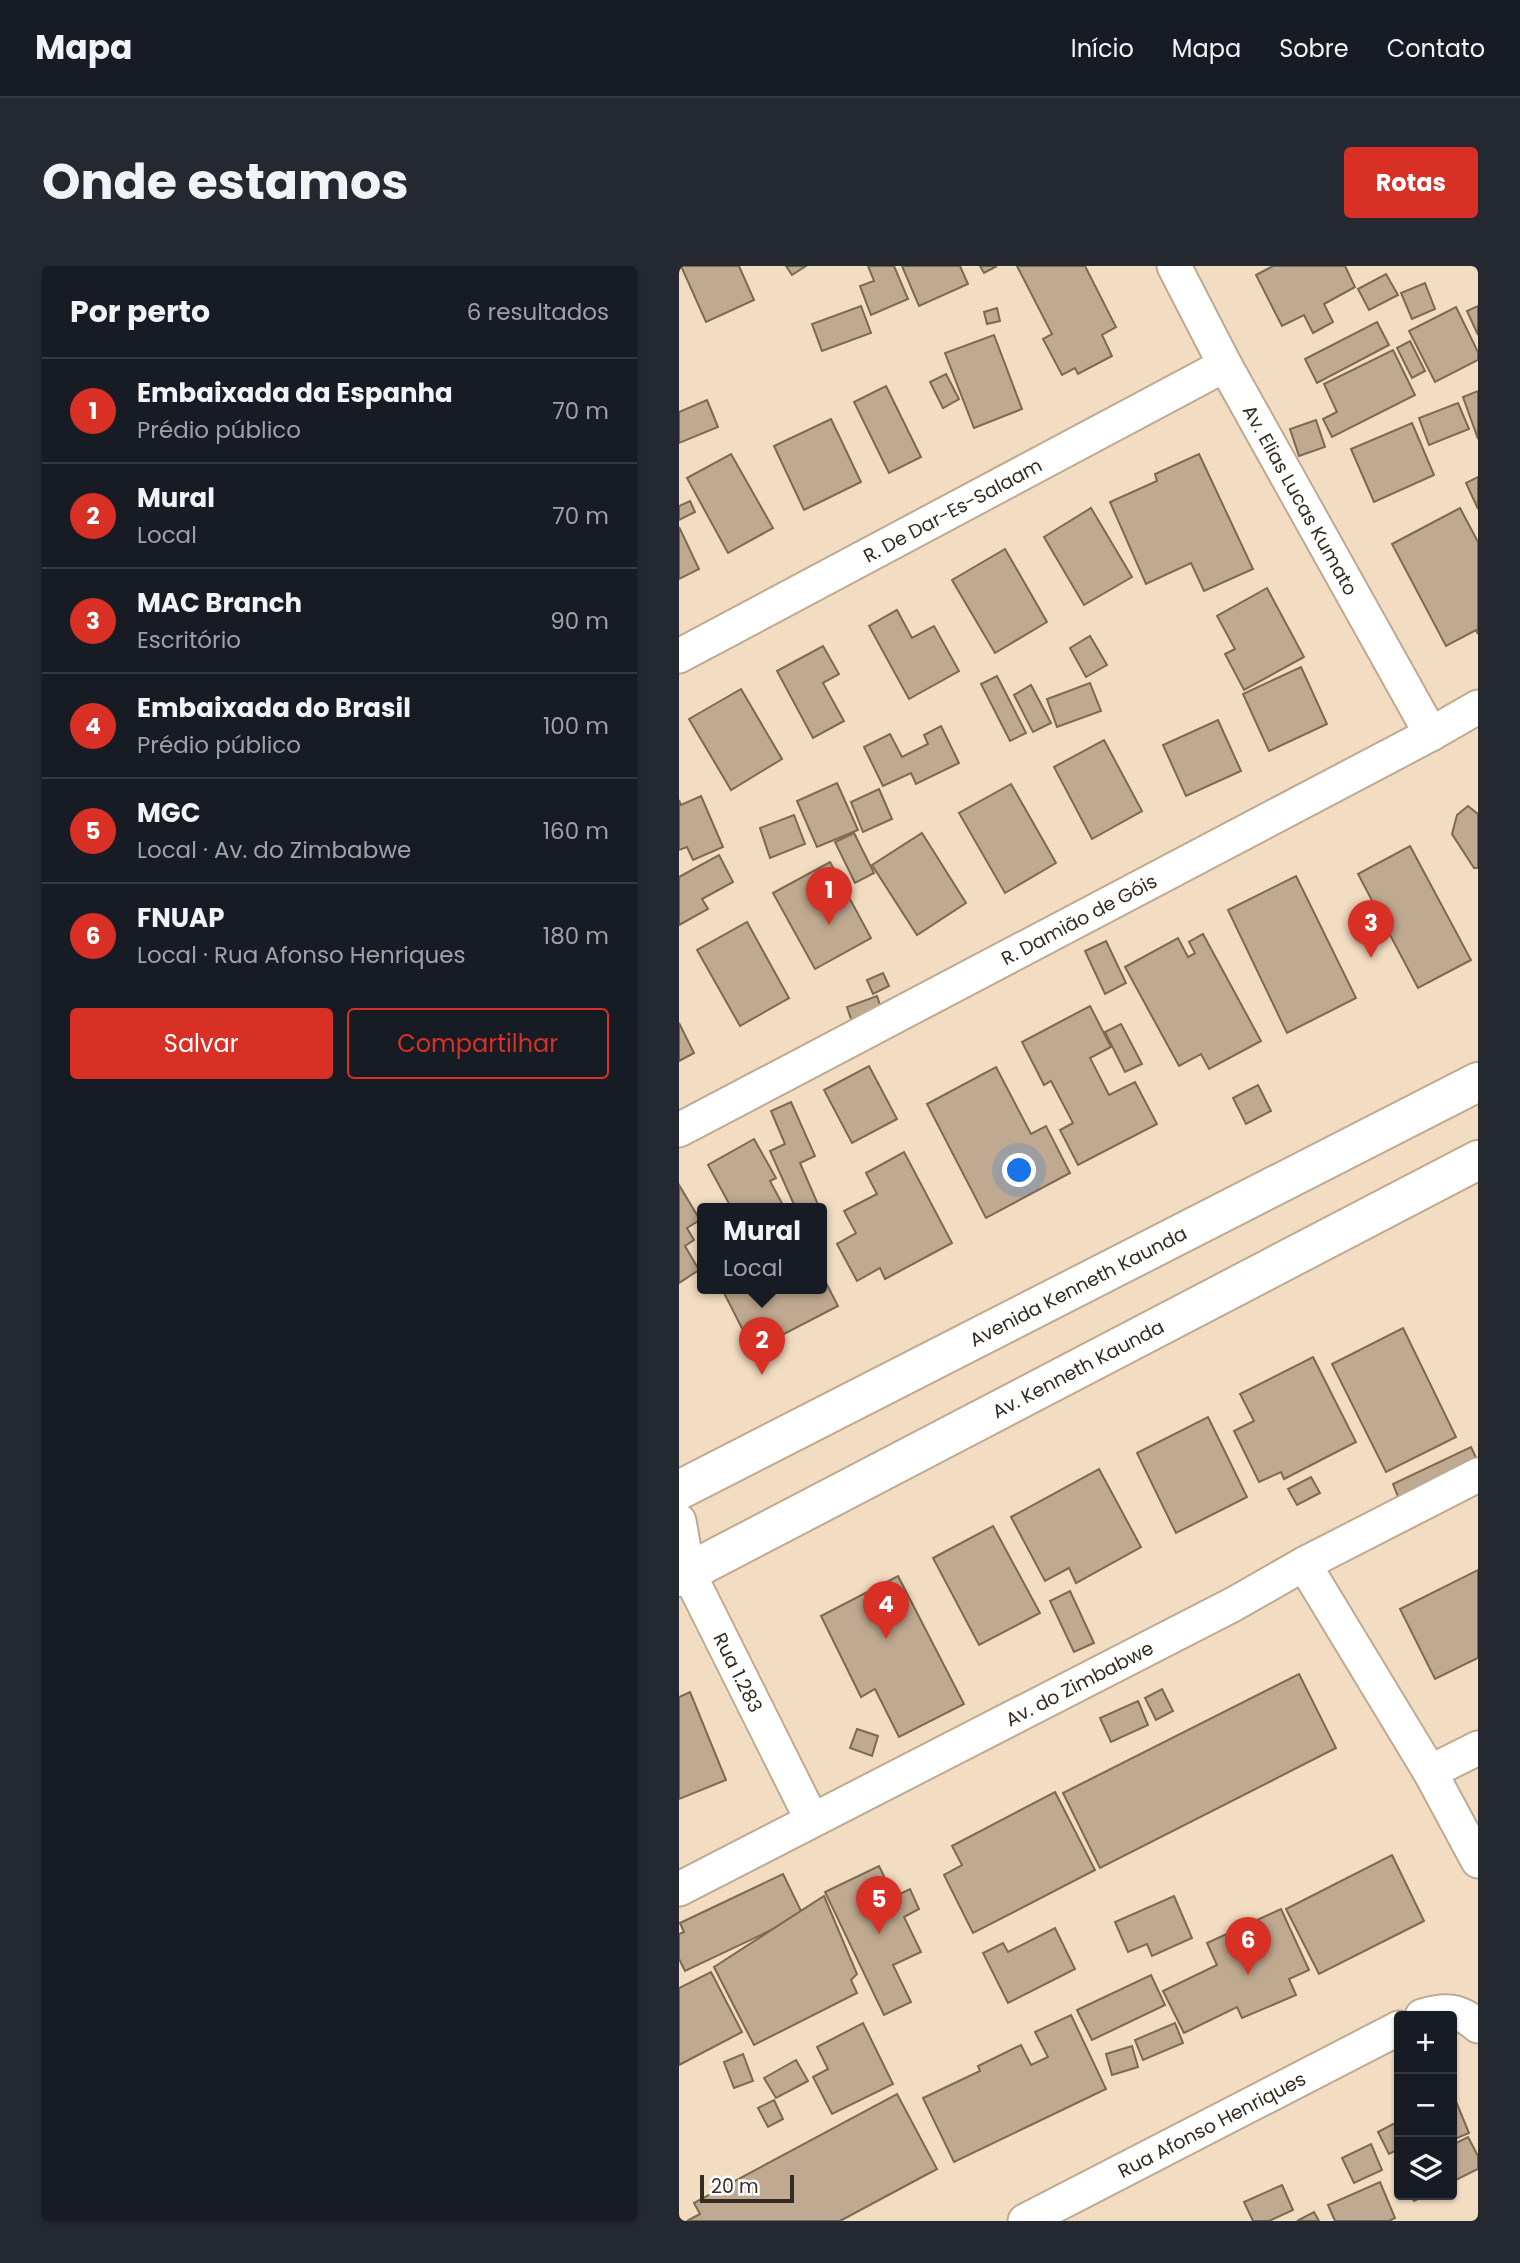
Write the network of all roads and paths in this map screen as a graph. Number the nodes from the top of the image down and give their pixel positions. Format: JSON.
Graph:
{"nodes":[{"id":1,"x":1174,"y":266,"type":"edge"},
{"id":2,"x":1225,"y":365,"type":"junction"},
{"id":3,"x":679,"y":656,"type":"edge"},
{"id":4,"x":1478,"y":707,"type":"edge"},
{"id":5,"x":1431,"y":734,"type":"junction"},
{"id":6,"x":1478,"y":1082,"type":"edge"},
{"id":7,"x":679,"y":1130,"type":"edge"},
{"id":8,"x":1478,"y":1160,"type":"edge"},
{"id":9,"x":1478,"y":1475,"type":"edge"},
{"id":10,"x":679,"y":1490,"type":"edge"},
{"id":11,"x":679,"y":1521,"type":"edge"},
{"id":12,"x":1304,"y":1564,"type":"junction"},
{"id":13,"x":684,"y":1575,"type":"edge"},
{"id":14,"x":1478,"y":1748,"type":"edge"},
{"id":15,"x":1430,"y":1772,"type":"junction"},
{"id":16,"x":812,"y":1820,"type":"junction"},
{"id":17,"x":1478,"y":1861,"type":"edge"},
{"id":18,"x":679,"y":1889,"type":"edge"},
{"id":19,"x":1457,"y":2014,"type":"edge"},
{"id":20,"x":1474,"y":2022,"type":"edge"},
{"id":21,"x":1394,"y":2031,"type":"edge"},
{"id":22,"x":1025,"y":2221,"type":"edge"}],
"edges":[{"from":1,"to":2,"type":"street","name":"Av. Elias Lucas Kumato"},
{"from":2,"to":3,"type":"street","name":"R. De Dar-Es-Salaam"},
{"from":2,"to":5,"type":"street","name":"Av. Elias Lucas Kumato"},
{"from":4,"to":5,"type":"street","name":"R. Damião de Góis"},
{"from":5,"to":7,"type":"street","name":"R. Damião de Góis"},
{"from":6,"to":10,"type":"main road","name":"Avenida Kenneth Kaunda"},
{"from":8,"to":13,"type":"main road","name":"Av. Kenneth Kaunda"},
{"from":9,"to":12,"type":"street","name":"Av. do Zimbabwe"},
{"from":11,"to":13,"type":"street","name":"Rua 1.283"},
{"from":12,"to":15,"type":"street"},
{"from":12,"to":16,"type":"street","name":"Av. do Zimbabwe"},
{"from":13,"to":16,"type":"street","name":"Rua 1.283"},
{"from":14,"to":15,"type":"street"},
{"from":15,"to":17,"type":"street"},
{"from":16,"to":18,"type":"street","name":"Av. do Zimbabwe"},
{"from":19,"to":20,"type":"street"},
{"from":21,"to":22,"type":"street","name":"Rua Afonso Henriques"}]}
